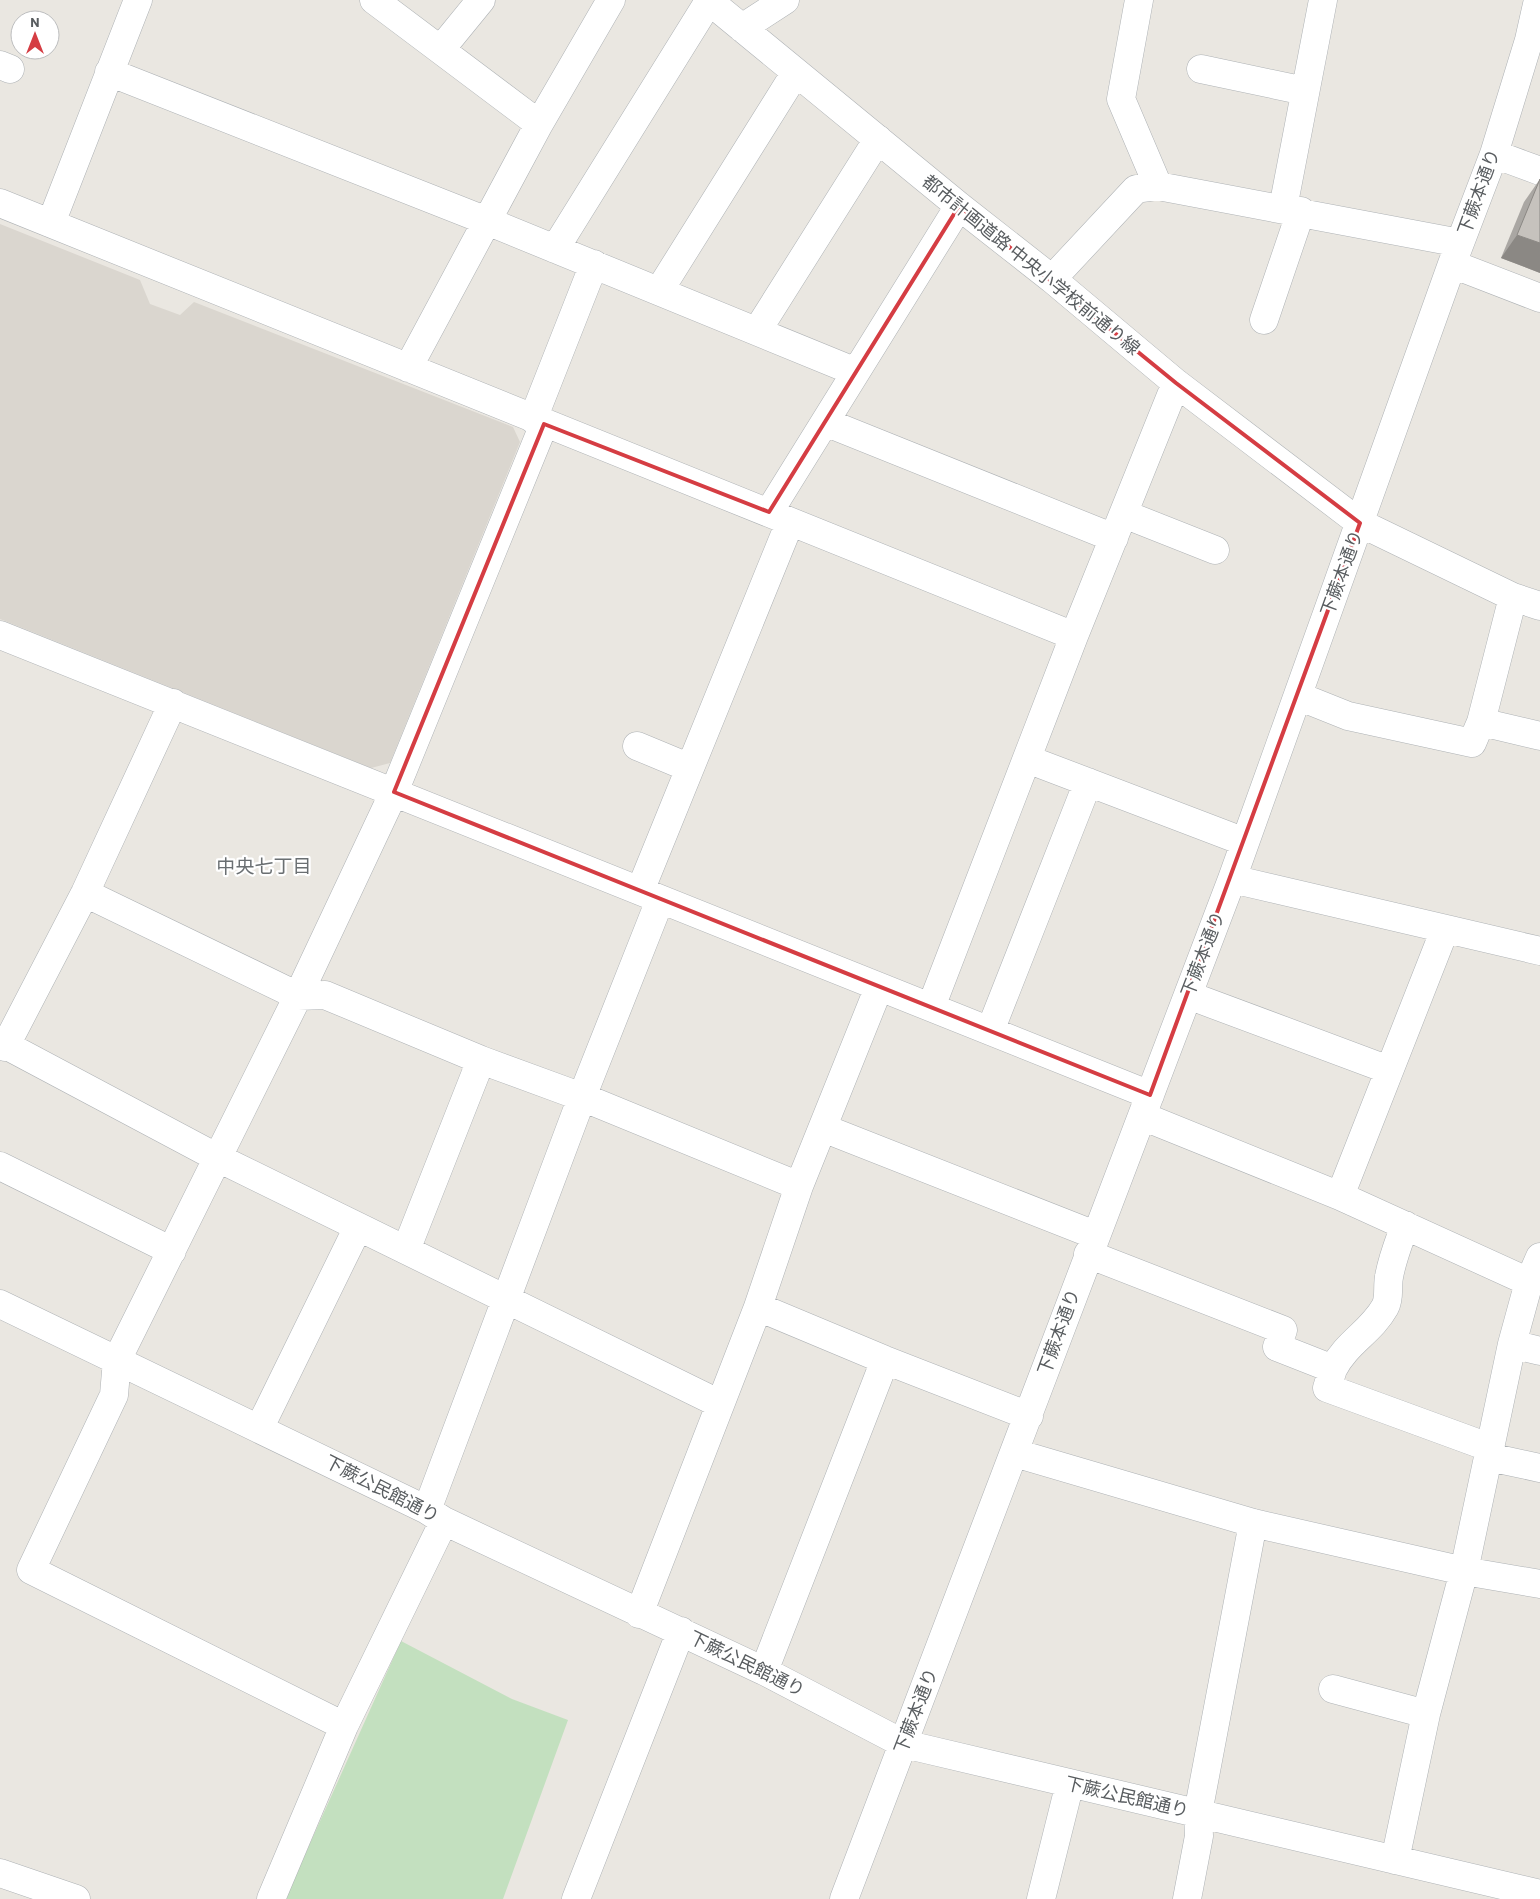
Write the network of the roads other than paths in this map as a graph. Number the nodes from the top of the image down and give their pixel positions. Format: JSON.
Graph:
{"nodes":[{"id":1,"x":138,"y":0,"type":"edge"},
{"id":2,"x":374,"y":0,"type":"edge"},
{"id":3,"x":481,"y":0,"type":"edge"},
{"id":4,"x":610,"y":0,"type":"edge"},
{"id":5,"x":708,"y":0,"type":"edge"},
{"id":6,"x":785,"y":0,"type":"edge"},
{"id":7,"x":1139,"y":0,"type":"edge"},
{"id":8,"x":1323,"y":0,"type":"edge"},
{"id":9,"x":1538,"y":0,"type":"edge"},
{"id":10,"x":742,"y":28,"type":"junction"},
{"id":11,"x":441,"y":50,"type":"junction"},
{"id":12,"x":1201,"y":70,"type":"dead end"},
{"id":13,"x":108,"y":72,"type":"junction"},
{"id":14,"x":796,"y":72,"type":"junction"},
{"id":15,"x":1305,"y":90,"type":"junction"},
{"id":16,"x":539,"y":124,"type":"junction"},
{"id":17,"x":878,"y":139,"type":"junction"},
{"id":18,"x":1494,"y":154,"type":"junction"},
{"id":19,"x":1540,"y":171,"type":"edge"},
{"id":20,"x":1158,"y":186,"type":"junction"},
{"id":21,"x":0,"y":203,"type":"edge"},
{"id":22,"x":959,"y":206,"type":"junction"},
{"id":23,"x":1292,"y":210,"type":"junction"},
{"id":24,"x":487,"y":221,"type":"junction"},
{"id":25,"x":50,"y":223,"type":"junction"},
{"id":26,"x":555,"y":249,"type":"junction"},
{"id":27,"x":1456,"y":254,"type":"junction"},
{"id":28,"x":594,"y":264,"type":"junction"},
{"id":29,"x":1052,"y":279,"type":"junction"},
{"id":30,"x":659,"y":291,"type":"junction"},
{"id":31,"x":1540,"y":298,"type":"edge"},
{"id":32,"x":1264,"y":320,"type":"dead end"},
{"id":33,"x":757,"y":331,"type":"junction"},
{"id":34,"x":408,"y":368,"type":"junction"},
{"id":35,"x":856,"y":372,"type":"junction"},
{"id":36,"x":1176,"y":383,"type":"junction"},
{"id":37,"x":539,"y":421,"type":"junction"},
{"id":38,"x":825,"y":422,"type":"junction"},
{"id":39,"x":780,"y":517,"type":"junction"},
{"id":40,"x":1360,"y":523,"type":"junction"},
{"id":41,"x":1119,"y":526,"type":"junction"},
{"id":42,"x":1215,"y":550,"type":"dead end"},
{"id":43,"x":1513,"y":597,"type":"junction"},
{"id":44,"x":1540,"y":606,"type":"edge"},
{"id":45,"x":0,"y":635,"type":"edge"},
{"id":46,"x":1074,"y":636,"type":"junction"},
{"id":47,"x":1298,"y":696,"type":"junction"},
{"id":48,"x":173,"y":704,"type":"junction"},
{"id":49,"x":1481,"y":722,"type":"junction"},
{"id":50,"x":1540,"y":736,"type":"edge"},
{"id":51,"x":637,"y":746,"type":"dead end"},
{"id":52,"x":1027,"y":759,"type":"junction"},
{"id":53,"x":690,"y":768,"type":"junction"},
{"id":54,"x":1088,"y":782,"type":"junction"},
{"id":55,"x":394,"y":792,"type":"junction"},
{"id":56,"x":1245,"y":842,"type":"junction"},
{"id":57,"x":1232,"y":879,"type":"junction"},
{"id":58,"x":85,"y":893,"type":"junction"},
{"id":59,"x":650,"y":895,"type":"junction"},
{"id":60,"x":1445,"y":929,"type":"junction"},
{"id":61,"x":1540,"y":952,"type":"edge"},
{"id":62,"x":879,"y":988,"type":"junction"},
{"id":63,"x":1188,"y":995,"type":"junction"},
{"id":64,"x":298,"y":996,"type":"junction"},
{"id":65,"x":931,"y":1007,"type":"junction"},
{"id":66,"x":990,"y":1031,"type":"junction"},
{"id":67,"x":3,"y":1045,"type":"edge"},
{"id":68,"x":480,"y":1060,"type":"junction"},
{"id":69,"x":1389,"y":1070,"type":"junction"},
{"id":70,"x":582,"y":1097,"type":"junction"},
{"id":71,"x":1146,"y":1105,"type":"junction"},
{"id":72,"x":823,"y":1128,"type":"junction"},
{"id":73,"x":218,"y":1158,"type":"junction"},
{"id":74,"x":0,"y":1166,"type":"edge"},
{"id":75,"x":799,"y":1186,"type":"junction"},
{"id":76,"x":1340,"y":1196,"type":"junction"},
{"id":77,"x":1405,"y":1225,"type":"junction"},
{"id":78,"x":358,"y":1228,"type":"junction"},
{"id":79,"x":1092,"y":1245,"type":"junction"},
{"id":80,"x":406,"y":1250,"type":"junction"},
{"id":81,"x":172,"y":1251,"type":"junction"},
{"id":82,"x":1540,"y":1256,"type":"edge"},
{"id":83,"x":1529,"y":1282,"type":"junction"},
{"id":84,"x":506,"y":1298,"type":"junction"},
{"id":85,"x":0,"y":1304,"type":"edge"},
{"id":86,"x":758,"y":1307,"type":"junction"},
{"id":87,"x":1512,"y":1344,"type":"junction"},
{"id":88,"x":1540,"y":1351,"type":"edge"},
{"id":89,"x":117,"y":1360,"type":"junction"},
{"id":90,"x":885,"y":1360,"type":"junction"},
{"id":91,"x":1333,"y":1369,"type":"junction"},
{"id":92,"x":720,"y":1404,"type":"junction"},
{"id":93,"x":1028,"y":1416,"type":"junction"},
{"id":94,"x":259,"y":1429,"type":"junction"},
{"id":95,"x":1490,"y":1452,"type":"junction"},
{"id":96,"x":1015,"y":1453,"type":"junction"},
{"id":97,"x":1540,"y":1468,"type":"edge"},
{"id":98,"x":436,"y":1515,"type":"junction"},
{"id":99,"x":1253,"y":1523,"type":"junction"},
{"id":100,"x":1464,"y":1571,"type":"junction"},
{"id":101,"x":1540,"y":1584,"type":"edge"},
{"id":102,"x":639,"y":1614,"type":"junction"},
{"id":103,"x":681,"y":1631,"type":"junction"},
{"id":104,"x":764,"y":1670,"type":"junction"},
{"id":105,"x":1333,"y":1689,"type":"dead end"},
{"id":106,"x":1426,"y":1714,"type":"junction"},
{"id":107,"x":344,"y":1726,"type":"junction"},
{"id":108,"x":904,"y":1744,"type":"junction"},
{"id":109,"x":1070,"y":1783,"type":"junction"},
{"id":110,"x":1198,"y":1813,"type":"junction"},
{"id":111,"x":1395,"y":1860,"type":"junction"},
{"id":112,"x":0,"y":1873,"type":"edge"},
{"id":113,"x":1540,"y":1894,"type":"edge"},
{"id":114,"x":76,"y":1899,"type":"edge"},
{"id":115,"x":271,"y":1899,"type":"edge"},
{"id":116,"x":576,"y":1899,"type":"edge"},
{"id":117,"x":844,"y":1899,"type":"edge"},
{"id":118,"x":1041,"y":1899,"type":"edge"},
{"id":119,"x":1187,"y":1899,"type":"edge"}],
"edges":[{"from":1,"to":13,"type":"street"},
{"from":2,"to":11,"type":"street"},
{"from":3,"to":11,"type":"street"},
{"from":4,"to":16,"type":"street"},
{"from":5,"to":10,"type":"street","name":"都市計画道路 中央小学校前通り線"},
{"from":5,"to":26,"type":"street"},
{"from":6,"to":10,"type":"street"},
{"from":7,"to":20,"type":"street"},
{"from":8,"to":15,"type":"street"},
{"from":9,"to":18,"type":"street","name":"下蕨本通り"},
{"from":10,"to":14,"type":"street","name":"都市計画道路 中央小学校前通り線"},
{"from":11,"to":16,"type":"street"},
{"from":12,"to":15,"type":"street"},
{"from":13,"to":24,"type":"street"},
{"from":13,"to":25,"type":"street"},
{"from":14,"to":17,"type":"street","name":"都市計画道路 中央小学校前通り線"},
{"from":14,"to":30,"type":"street"},
{"from":15,"to":23,"type":"street"},
{"from":16,"to":24,"type":"street"},
{"from":17,"to":22,"type":"street","name":"都市計画道路 中央小学校前通り線"},
{"from":17,"to":33,"type":"street"},
{"from":18,"to":19,"type":"street"},
{"from":18,"to":27,"type":"street","name":"下蕨本通り"},
{"from":20,"to":23,"type":"street"},
{"from":20,"to":29,"type":"street"},
{"from":21,"to":25,"type":"street"},
{"from":22,"to":29,"type":"street","name":"都市計画道路 中央小学校前通り線"},
{"from":22,"to":35,"type":"street"},
{"from":23,"to":27,"type":"street"},
{"from":23,"to":32,"type":"street"},
{"from":24,"to":26,"type":"street"},
{"from":24,"to":34,"type":"street"},
{"from":25,"to":34,"type":"street"},
{"from":26,"to":28,"type":"street"},
{"from":27,"to":31,"type":"street"},
{"from":27,"to":40,"type":"street","name":"下蕨本通り"},
{"from":28,"to":30,"type":"street"},
{"from":28,"to":37,"type":"street"},
{"from":29,"to":36,"type":"street","name":"都市計画道路 中央小学校前通り線"},
{"from":30,"to":33,"type":"street"},
{"from":33,"to":35,"type":"street"},
{"from":34,"to":37,"type":"street"},
{"from":35,"to":38,"type":"street"},
{"from":36,"to":40,"type":"street","name":"都市計画道路 中央小学校前通り線"},
{"from":36,"to":41,"type":"street"},
{"from":37,"to":39,"type":"street"},
{"from":37,"to":55,"type":"street"},
{"from":38,"to":39,"type":"street"},
{"from":38,"to":41,"type":"street"},
{"from":39,"to":46,"type":"street"},
{"from":39,"to":53,"type":"street"},
{"from":40,"to":43,"type":"street","name":"都市計画道路 中央小学校前通り線"},
{"from":40,"to":47,"type":"street","name":"下蕨本通り"},
{"from":41,"to":42,"type":"street"},
{"from":41,"to":46,"type":"street"},
{"from":43,"to":44,"type":"street","name":"都市計画道路 中央小学校前通り線"},
{"from":43,"to":49,"type":"street"},
{"from":45,"to":48,"type":"street"},
{"from":46,"to":52,"type":"street"},
{"from":47,"to":49,"type":"street"},
{"from":47,"to":56,"type":"street","name":"下蕨本通り"},
{"from":48,"to":55,"type":"street"},
{"from":48,"to":58,"type":"street"},
{"from":49,"to":50,"type":"street"},
{"from":51,"to":53,"type":"street"},
{"from":52,"to":54,"type":"street"},
{"from":52,"to":65,"type":"street"},
{"from":53,"to":59,"type":"street"},
{"from":54,"to":56,"type":"street"},
{"from":54,"to":66,"type":"street"},
{"from":55,"to":59,"type":"street"},
{"from":55,"to":64,"type":"street"},
{"from":56,"to":57,"type":"street","name":"下蕨本通り"},
{"from":57,"to":60,"type":"street"},
{"from":57,"to":63,"type":"street","name":"下蕨本通り"},
{"from":58,"to":64,"type":"street"},
{"from":58,"to":67,"type":"street"},
{"from":59,"to":62,"type":"street"},
{"from":59,"to":70,"type":"street"},
{"from":60,"to":61,"type":"street"},
{"from":60,"to":69,"type":"street"},
{"from":62,"to":65,"type":"street"},
{"from":62,"to":72,"type":"street"},
{"from":63,"to":69,"type":"street"},
{"from":63,"to":71,"type":"street","name":"下蕨本通り"},
{"from":64,"to":68,"type":"street"},
{"from":64,"to":73,"type":"street"},
{"from":65,"to":66,"type":"street"},
{"from":66,"to":71,"type":"street"},
{"from":67,"to":73,"type":"street"},
{"from":68,"to":70,"type":"street"},
{"from":68,"to":80,"type":"street"},
{"from":69,"to":76,"type":"street"},
{"from":70,"to":75,"type":"street"},
{"from":70,"to":84,"type":"street"},
{"from":71,"to":76,"type":"street"},
{"from":71,"to":79,"type":"street","name":"下蕨本通り"},
{"from":72,"to":75,"type":"street"},
{"from":72,"to":79,"type":"street"},
{"from":73,"to":78,"type":"street"},
{"from":73,"to":81,"type":"street"},
{"from":74,"to":81,"type":"street"},
{"from":75,"to":86,"type":"street"},
{"from":76,"to":77,"type":"street"},
{"from":77,"to":83,"type":"street"},
{"from":77,"to":91,"type":"street"},
{"from":78,"to":80,"type":"street"},
{"from":78,"to":94,"type":"street"},
{"from":79,"to":91,"type":"street"},
{"from":79,"to":93,"type":"street","name":"下蕨本通り"},
{"from":80,"to":84,"type":"street"},
{"from":81,"to":89,"type":"street"},
{"from":82,"to":83,"type":"street"},
{"from":83,"to":87,"type":"street"},
{"from":84,"to":92,"type":"street"},
{"from":84,"to":98,"type":"street"},
{"from":85,"to":89,"type":"street","name":"下蕨公民館通り"},
{"from":86,"to":90,"type":"street"},
{"from":86,"to":92,"type":"street"},
{"from":87,"to":88,"type":"street"},
{"from":87,"to":95,"type":"street"},
{"from":89,"to":94,"type":"street","name":"下蕨公民館通り"},
{"from":89,"to":107,"type":"street"},
{"from":90,"to":93,"type":"street"},
{"from":90,"to":104,"type":"street"},
{"from":91,"to":95,"type":"street"},
{"from":92,"to":102,"type":"street"},
{"from":93,"to":96,"type":"street","name":"下蕨本通り"},
{"from":94,"to":98,"type":"street","name":"下蕨公民館通り"},
{"from":95,"to":97,"type":"street"},
{"from":95,"to":100,"type":"street"},
{"from":96,"to":99,"type":"street"},
{"from":96,"to":108,"type":"street","name":"下蕨本通り"},
{"from":98,"to":102,"type":"street","name":"下蕨公民館通り"},
{"from":98,"to":107,"type":"street"},
{"from":99,"to":100,"type":"street"},
{"from":99,"to":110,"type":"street"},
{"from":100,"to":101,"type":"street"},
{"from":100,"to":106,"type":"street"},
{"from":102,"to":103,"type":"street","name":"下蕨公民館通り"},
{"from":103,"to":104,"type":"street","name":"下蕨公民館通り"},
{"from":103,"to":116,"type":"street"},
{"from":104,"to":108,"type":"street","name":"下蕨公民館通り"},
{"from":105,"to":106,"type":"street"},
{"from":106,"to":111,"type":"street"},
{"from":107,"to":115,"type":"street"},
{"from":108,"to":109,"type":"street","name":"下蕨公民館通り"},
{"from":108,"to":117,"type":"street","name":"下蕨本通り"},
{"from":109,"to":110,"type":"street","name":"下蕨公民館通り"},
{"from":109,"to":118,"type":"street"},
{"from":110,"to":111,"type":"street","name":"下蕨公民館通り"},
{"from":110,"to":119,"type":"street"},
{"from":111,"to":113,"type":"street","name":"下蕨公民館通り"},
{"from":112,"to":114,"type":"street"}]}
